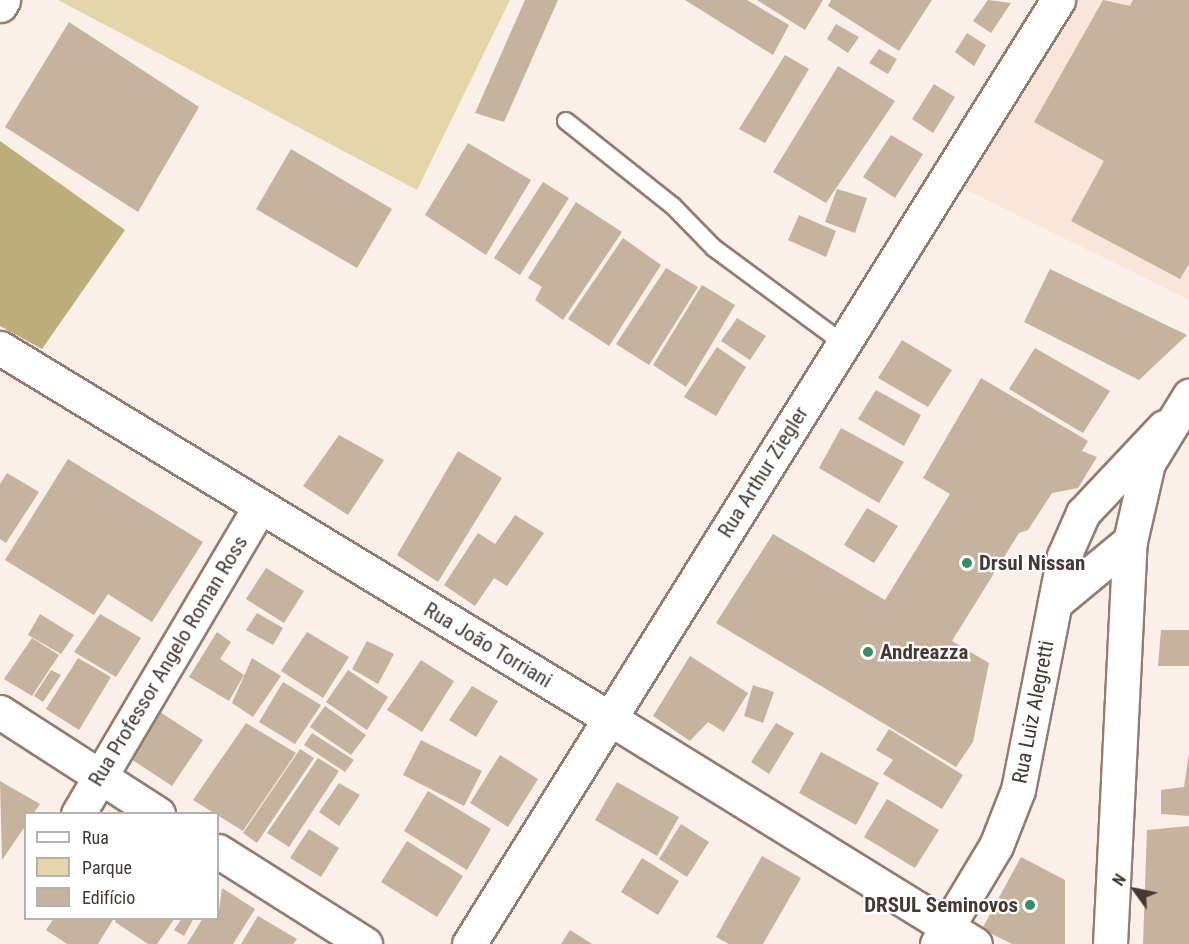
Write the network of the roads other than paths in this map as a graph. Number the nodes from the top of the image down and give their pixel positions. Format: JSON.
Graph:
{"nodes":[{"id":1,"x":3,"y":0,"type":"edge"},
{"id":2,"x":1058,"y":0,"type":"edge"},
{"id":3,"x":0,"y":5,"type":"edge"},
{"id":4,"x":566,"y":121,"type":"dead end"},
{"id":5,"x":843,"y":343,"type":"junction"},
{"id":6,"x":0,"y":348,"type":"edge"},
{"id":7,"x":1189,"y":396,"type":"edge"},
{"id":8,"x":1167,"y":424,"type":"junction"},
{"id":9,"x":259,"y":508,"type":"junction"},
{"id":10,"x":1130,"y":541,"type":"junction"},
{"id":11,"x":1055,"y":603,"type":"junction"},
{"id":12,"x":0,"y":712,"type":"edge"},
{"id":13,"x":609,"y":718,"type":"junction"},
{"id":14,"x":99,"y":776,"type":"junction"},
{"id":15,"x":79,"y":812,"type":"edge"},
{"id":16,"x":156,"y":812,"type":"edge"},
{"id":17,"x":219,"y":852,"type":"edge"},
{"id":18,"x":943,"y":935,"type":"edge"},
{"id":19,"x":365,"y":944,"type":"edge"},
{"id":20,"x":469,"y":944,"type":"edge"},
{"id":21,"x":975,"y":944,"type":"edge"},
{"id":22,"x":1110,"y":944,"type":"edge"}],
"edges":[{"from":1,"to":3,"type":"street"},
{"from":2,"to":5,"type":"street","name":"Rua Arthur Ziegler"},
{"from":4,"to":5,"type":"lane"},
{"from":5,"to":13,"type":"street","name":"Rua Arthur Ziegler"},
{"from":6,"to":9,"type":"street","name":"Rua João Torriani"},
{"from":7,"to":8,"type":"street"},
{"from":8,"to":10,"type":"street"},
{"from":8,"to":11,"type":"street","name":"Rua Luiz Alegretti"},
{"from":9,"to":13,"type":"street","name":"Rua João Torriani"},
{"from":9,"to":14,"type":"street","name":"Rua Professor Angelo Roman Ross"},
{"from":10,"to":11,"type":"street"},
{"from":10,"to":22,"type":"street"},
{"from":11,"to":18,"type":"street","name":"Rua Luiz Alegretti"},
{"from":12,"to":14,"type":"street"},
{"from":13,"to":18,"type":"street","name":"Rua João Torriani"},
{"from":13,"to":20,"type":"street","name":"Rua Arthur Ziegler"},
{"from":14,"to":15,"type":"street","name":"Rua Professor Angelo Roman Ross"},
{"from":14,"to":16,"type":"street"},
{"from":17,"to":19,"type":"street"},
{"from":18,"to":21,"type":"street","name":"Rua João Torriani"}]}
